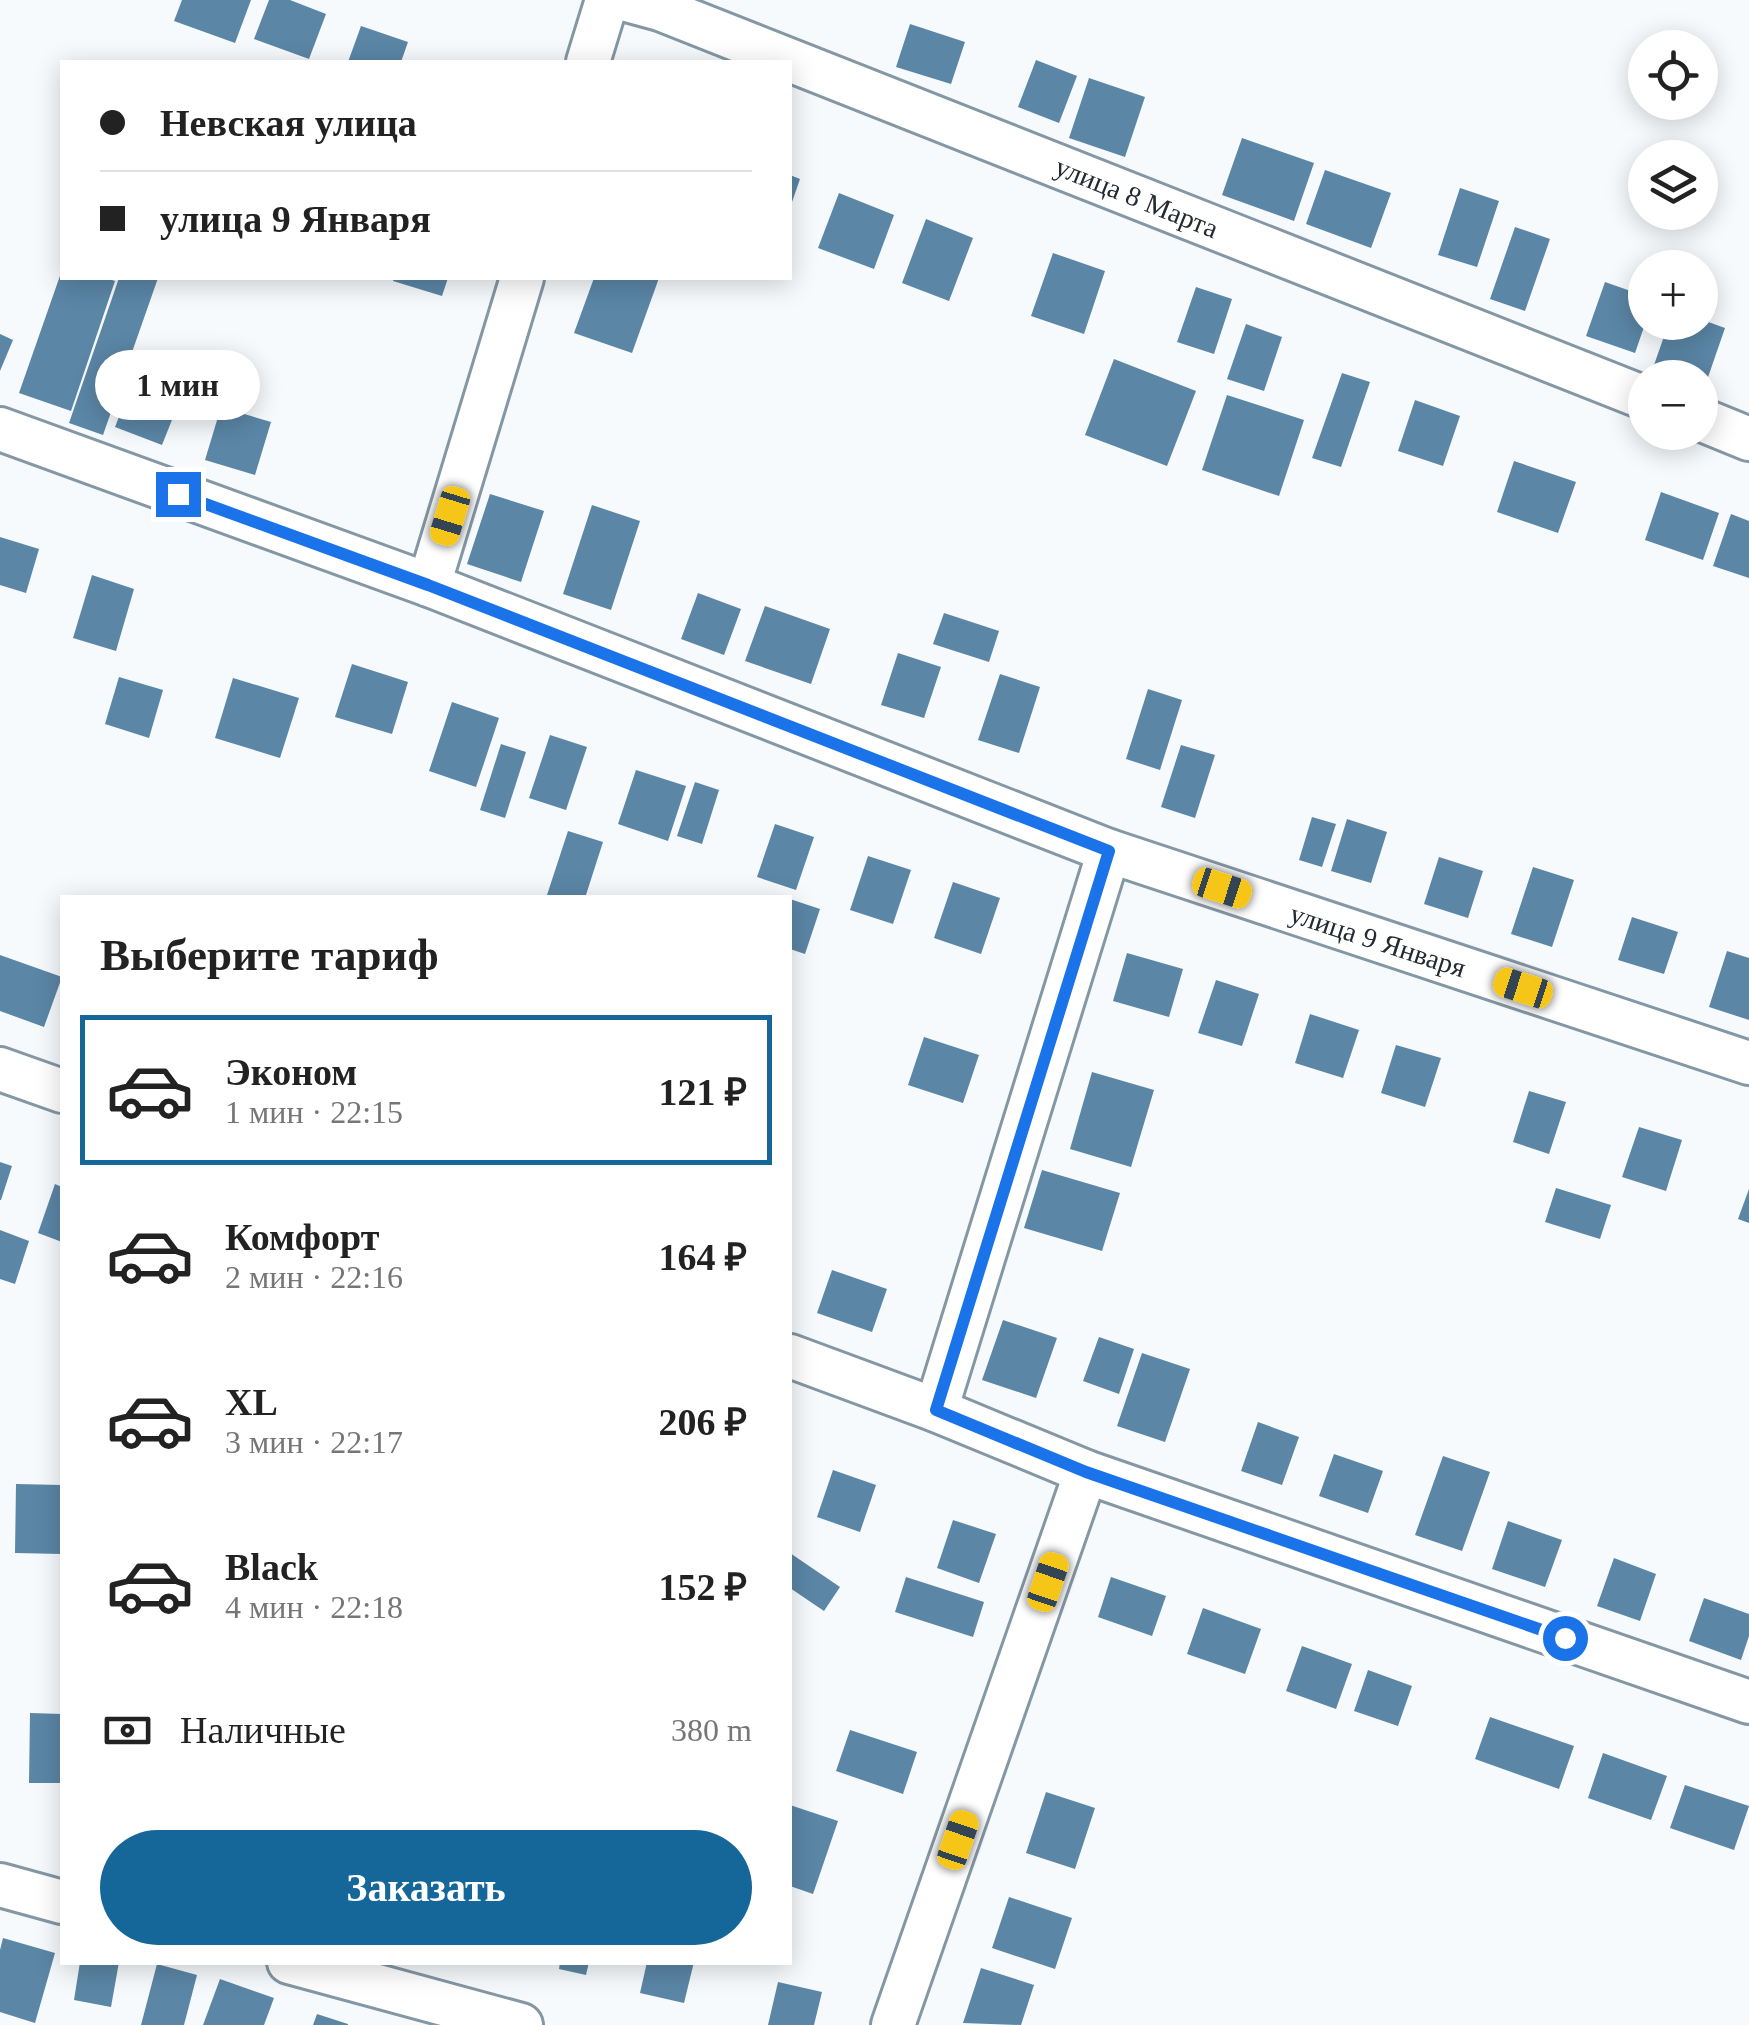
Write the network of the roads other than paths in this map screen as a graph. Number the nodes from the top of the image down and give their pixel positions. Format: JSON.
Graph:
{"nodes":[{"id":1,"x":607,"y":0,"type":"edge"},
{"id":2,"x":650,"y":3,"type":"edge"},
{"id":3,"x":589,"y":60,"type":"edge"},
{"id":4,"x":521,"y":280,"type":"edge"},
{"id":5,"x":1628,"y":391,"type":"edge"},
{"id":6,"x":1718,"y":426,"type":"edge"},
{"id":7,"x":0,"y":429,"type":"edge"},
{"id":8,"x":1749,"y":439,"type":"edge"},
{"id":9,"x":428,"y":585,"type":"junction"},
{"id":10,"x":1109,"y":851,"type":"junction"},
{"id":11,"x":1749,"y":1063,"type":"edge"},
{"id":12,"x":0,"y":1068,"type":"edge"},
{"id":13,"x":60,"y":1090,"type":"edge"},
{"id":14,"x":792,"y":1357,"type":"edge"},
{"id":15,"x":936,"y":1410,"type":"junction"},
{"id":16,"x":1086,"y":1472,"type":"junction"},
{"id":17,"x":1749,"y":1702,"type":"edge"},
{"id":18,"x":0,"y":1885,"type":"edge"},
{"id":19,"x":60,"y":1901,"type":"edge"},
{"id":20,"x":300,"y":1965,"type":"edge"},
{"id":21,"x":521,"y":2025,"type":"edge"},
{"id":22,"x":893,"y":2025,"type":"edge"}],
"edges":[{"from":1,"to":3,"type":"street"},
{"from":2,"to":5,"type":"street","name":"улица 8 Марта"},
{"from":4,"to":9,"type":"street"},
{"from":6,"to":8,"type":"street"},
{"from":7,"to":9,"type":"street","name":"улица 9 Января"},
{"from":9,"to":10,"type":"street","name":"улица 9 Января"},
{"from":10,"to":11,"type":"street","name":"улица 9 Января"},
{"from":10,"to":15,"type":"street"},
{"from":12,"to":13,"type":"street"},
{"from":14,"to":15,"type":"street"},
{"from":15,"to":16,"type":"street"},
{"from":16,"to":17,"type":"street"},
{"from":16,"to":22,"type":"street"},
{"from":18,"to":19,"type":"street"},
{"from":20,"to":21,"type":"street"}]}
